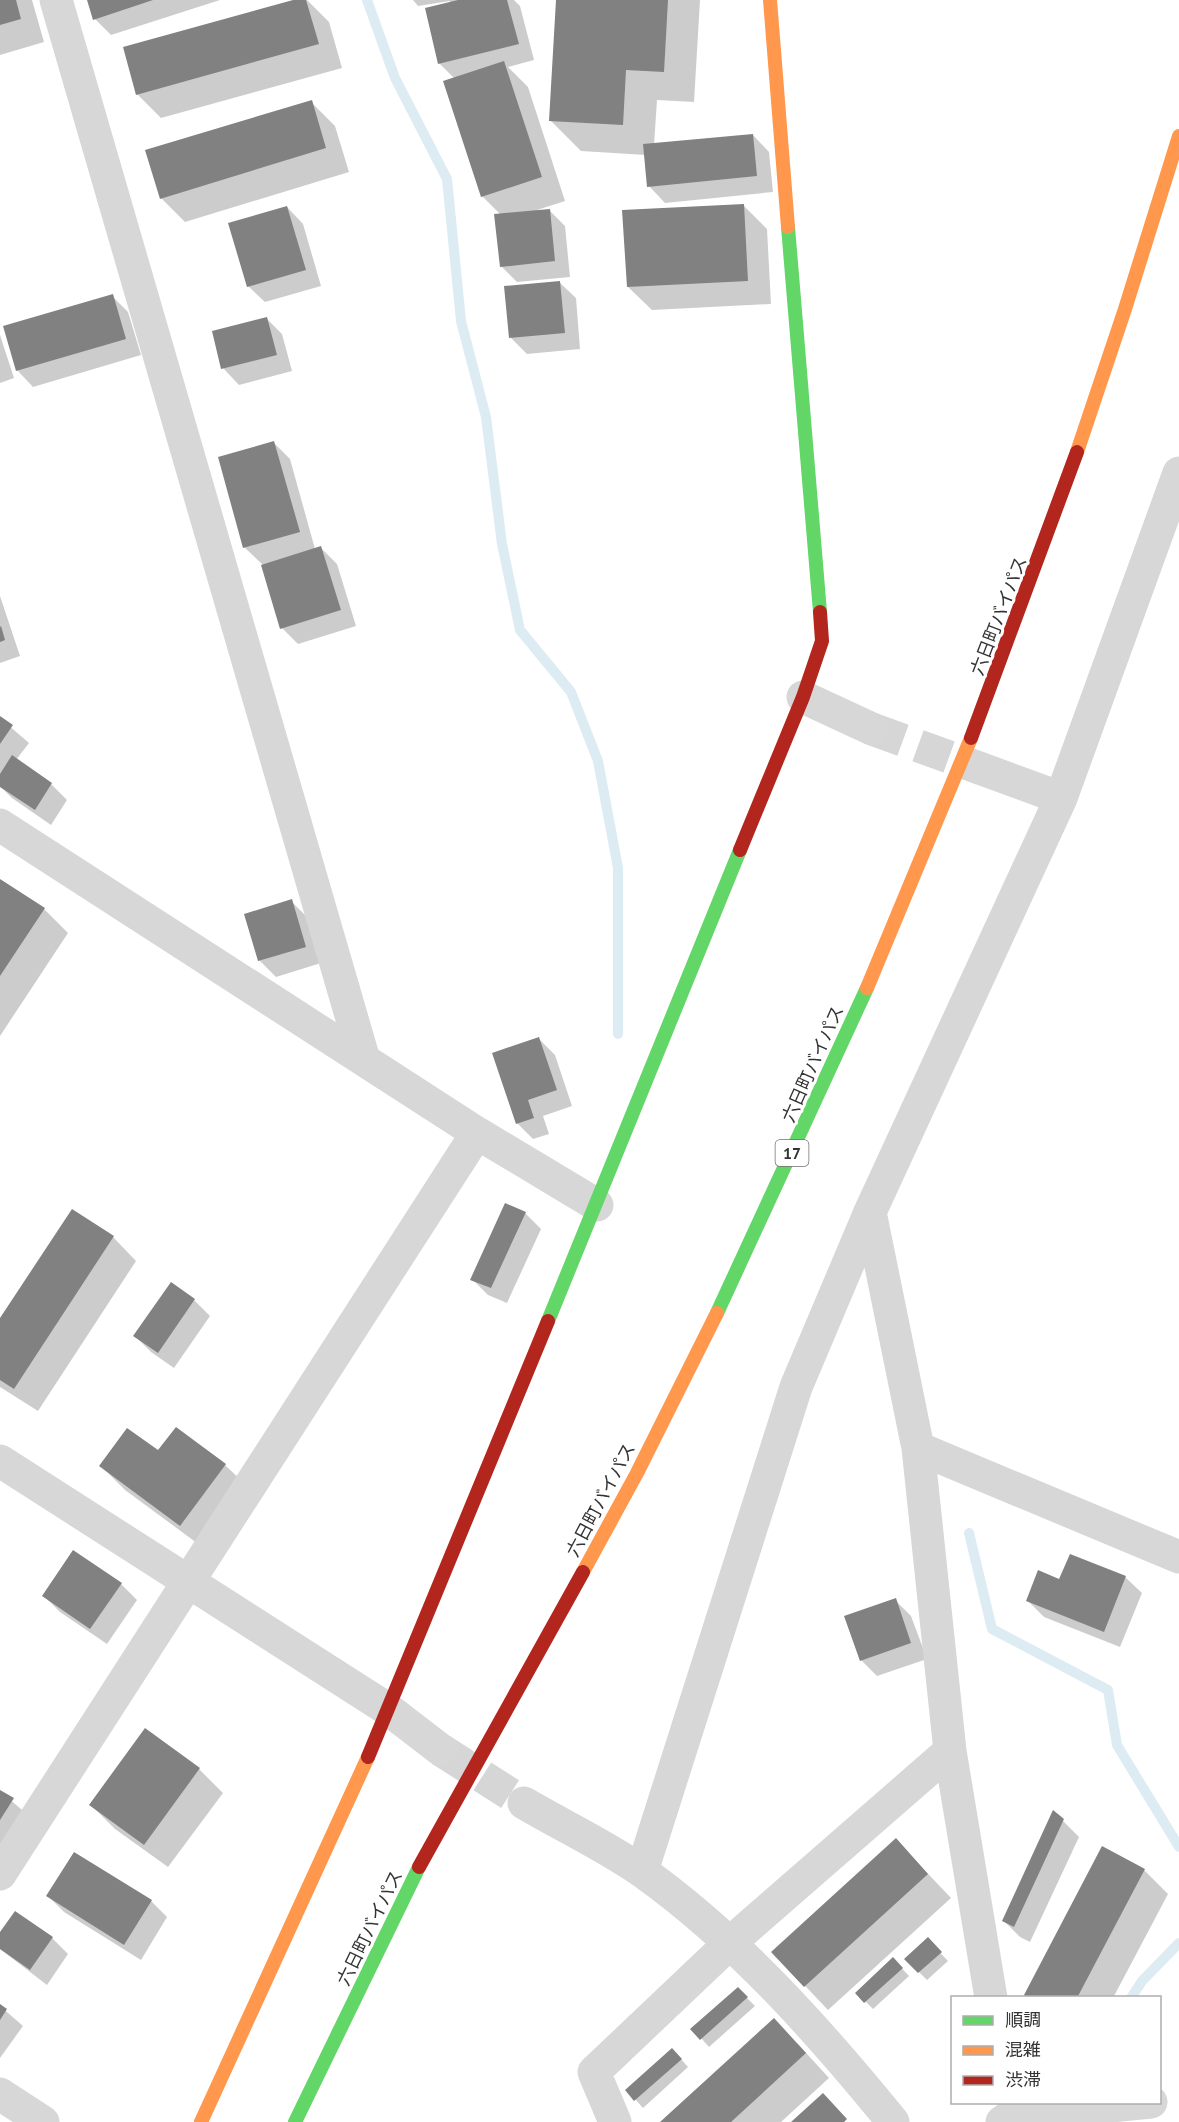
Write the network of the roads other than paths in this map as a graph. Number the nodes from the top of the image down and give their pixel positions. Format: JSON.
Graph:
{"nodes":[{"id":1,"x":56,"y":0,"type":"edge"},
{"id":2,"x":770,"y":0,"type":"edge"},
{"id":3,"x":1179,"y":136,"type":"edge"},
{"id":4,"x":1179,"y":473,"type":"edge"},
{"id":5,"x":803,"y":697,"type":"junction"},
{"id":6,"x":872,"y":729,"type":"tunnel mouth"},
{"id":7,"x":982,"y":769,"type":"tunnel mouth"},
{"id":8,"x":1061,"y":798,"type":"junction"},
{"id":9,"x":0,"y":825,"type":"edge"},
{"id":10,"x":364,"y":1060,"type":"junction"},
{"id":11,"x":477,"y":1133,"type":"junction"},
{"id":12,"x":597,"y":1205,"type":"junction"},
{"id":13,"x":870,"y":1212,"type":"junction"},
{"id":14,"x":918,"y":1448,"type":"junction"},
{"id":15,"x":0,"y":1461,"type":"edge"},
{"id":16,"x":1179,"y":1557,"type":"edge"},
{"id":17,"x":186,"y":1582,"type":"junction"},
{"id":18,"x":389,"y":1710,"type":"junction"},
{"id":19,"x":441,"y":1750,"type":"tunnel mouth"},
{"id":20,"x":950,"y":1751,"type":"junction"},
{"id":21,"x":524,"y":1803,"type":"tunnel mouth"},
{"id":22,"x":642,"y":1871,"type":"junction"},
{"id":23,"x":0,"y":1874,"type":"edge"},
{"id":24,"x":730,"y":1942,"type":"junction"},
{"id":25,"x":991,"y":1996,"type":"edge"},
{"id":26,"x":0,"y":2094,"type":"edge"},
{"id":27,"x":1179,"y":2099,"type":"edge"},
{"id":28,"x":1161,"y":2102,"type":"edge"},
{"id":29,"x":1140,"y":2104,"type":"edge"},
{"id":30,"x":1008,"y":2116,"type":"edge"},
{"id":31,"x":43,"y":2122,"type":"edge"},
{"id":32,"x":201,"y":2122,"type":"edge"},
{"id":33,"x":295,"y":2122,"type":"edge"},
{"id":34,"x":615,"y":2122,"type":"edge"},
{"id":35,"x":893,"y":2122,"type":"edge"}],
"edges":[{"from":1,"to":10,"type":"street"},
{"from":2,"to":5,"type":"main road"},
{"from":3,"to":33,"type":"main road","name":"六日町バイパス","number":"17"},
{"from":4,"to":8,"type":"street"},
{"from":5,"to":6,"type":"street"},
{"from":5,"to":12,"type":"main road"},
{"from":7,"to":8,"type":"street"},
{"from":8,"to":13,"type":"street"},
{"from":9,"to":10,"type":"street"},
{"from":10,"to":11,"type":"street"},
{"from":11,"to":12,"type":"street"},
{"from":11,"to":17,"type":"street"},
{"from":12,"to":18,"type":"main road"},
{"from":13,"to":14,"type":"street"},
{"from":13,"to":22,"type":"street"},
{"from":14,"to":16,"type":"street"},
{"from":14,"to":20,"type":"street"},
{"from":15,"to":17,"type":"street"},
{"from":17,"to":18,"type":"street"},
{"from":17,"to":23,"type":"street"},
{"from":18,"to":19,"type":"street"},
{"from":18,"to":32,"type":"main road"},
{"from":20,"to":24,"type":"street"},
{"from":20,"to":25,"type":"street"},
{"from":21,"to":22,"type":"street"},
{"from":22,"to":24,"type":"street"},
{"from":24,"to":34,"type":"street"},
{"from":24,"to":35,"type":"street"},
{"from":26,"to":31,"type":"street"},
{"from":27,"to":28,"type":"street"},
{"from":29,"to":30,"type":"street"}]}
